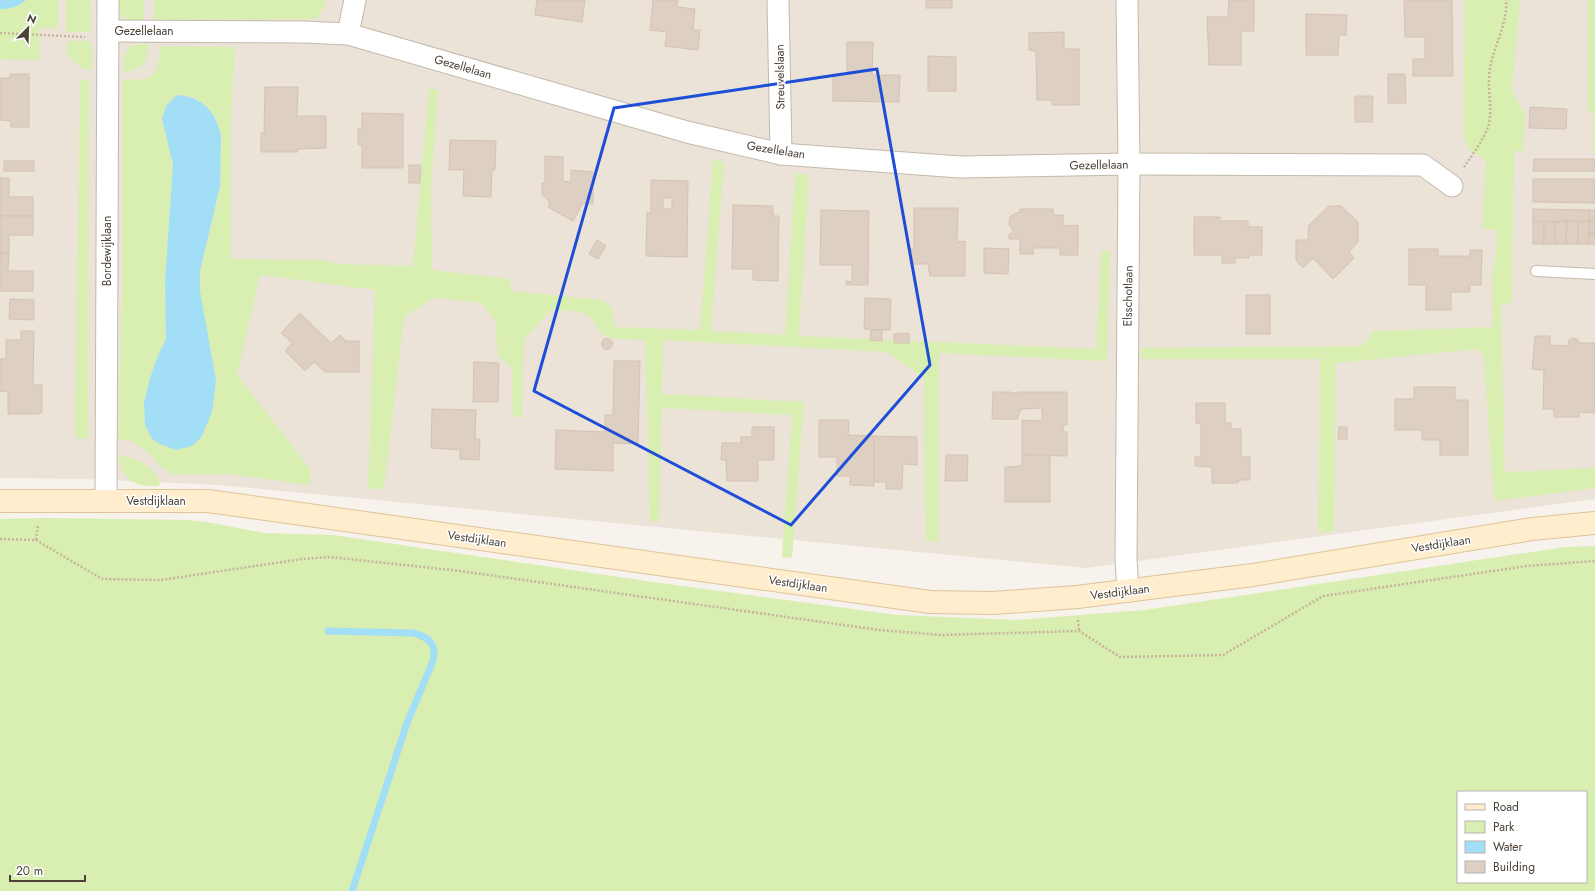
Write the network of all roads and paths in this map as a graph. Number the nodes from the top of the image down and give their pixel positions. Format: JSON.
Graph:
{"nodes":[{"id":1,"x":108,"y":0,"type":"edge"},
{"id":2,"x":355,"y":0,"type":"edge"},
{"id":3,"x":778,"y":0,"type":"edge"},
{"id":4,"x":1126,"y":0,"type":"edge"},
{"id":5,"x":1506,"y":0,"type":"edge"},
{"id":6,"x":108,"y":31,"type":"junction"},
{"id":7,"x":0,"y":34,"type":"edge"},
{"id":8,"x":348,"y":34,"type":"junction"},
{"id":9,"x":61,"y":36,"type":"dead end"},
{"id":10,"x":781,"y":154,"type":"junction"},
{"id":11,"x":1129,"y":164,"type":"junction"},
{"id":12,"x":1452,"y":186,"type":"joint"},
{"id":13,"x":1536,"y":272,"type":"dead end"},
{"id":14,"x":1595,"y":274,"type":"edge"},
{"id":15,"x":0,"y":501,"type":"edge"},
{"id":16,"x":106,"y":501,"type":"junction"},
{"id":17,"x":1595,"y":523,"type":"edge"},
{"id":18,"x":1128,"y":591,"type":"junction"}],
"edges":[{"from":1,"to":6,"type":"street","name":"Bordewijklaan"},
{"from":2,"to":8,"type":"street"},
{"from":3,"to":10,"type":"street","name":"Streuvelslaan"},
{"from":4,"to":11,"type":"street","name":"Elsschotlaan"},
{"from":5,"to":12,"type":"path"},
{"from":6,"to":8,"type":"street","name":"Gezellelaan"},
{"from":6,"to":16,"type":"street","name":"Bordewijklaan"},
{"from":7,"to":9,"type":"path"},
{"from":8,"to":10,"type":"street","name":"Gezellelaan"},
{"from":10,"to":11,"type":"street","name":"Gezellelaan"},
{"from":11,"to":12,"type":"street","name":"Gezellelaan"},
{"from":11,"to":18,"type":"street","name":"Elsschotlaan"},
{"from":13,"to":14,"type":"lane"},
{"from":15,"to":16,"type":"street","name":"Vestdijklaan"},
{"from":16,"to":18,"type":"street","name":"Vestdijklaan"},
{"from":17,"to":18,"type":"street","name":"Vestdijklaan"}]}
